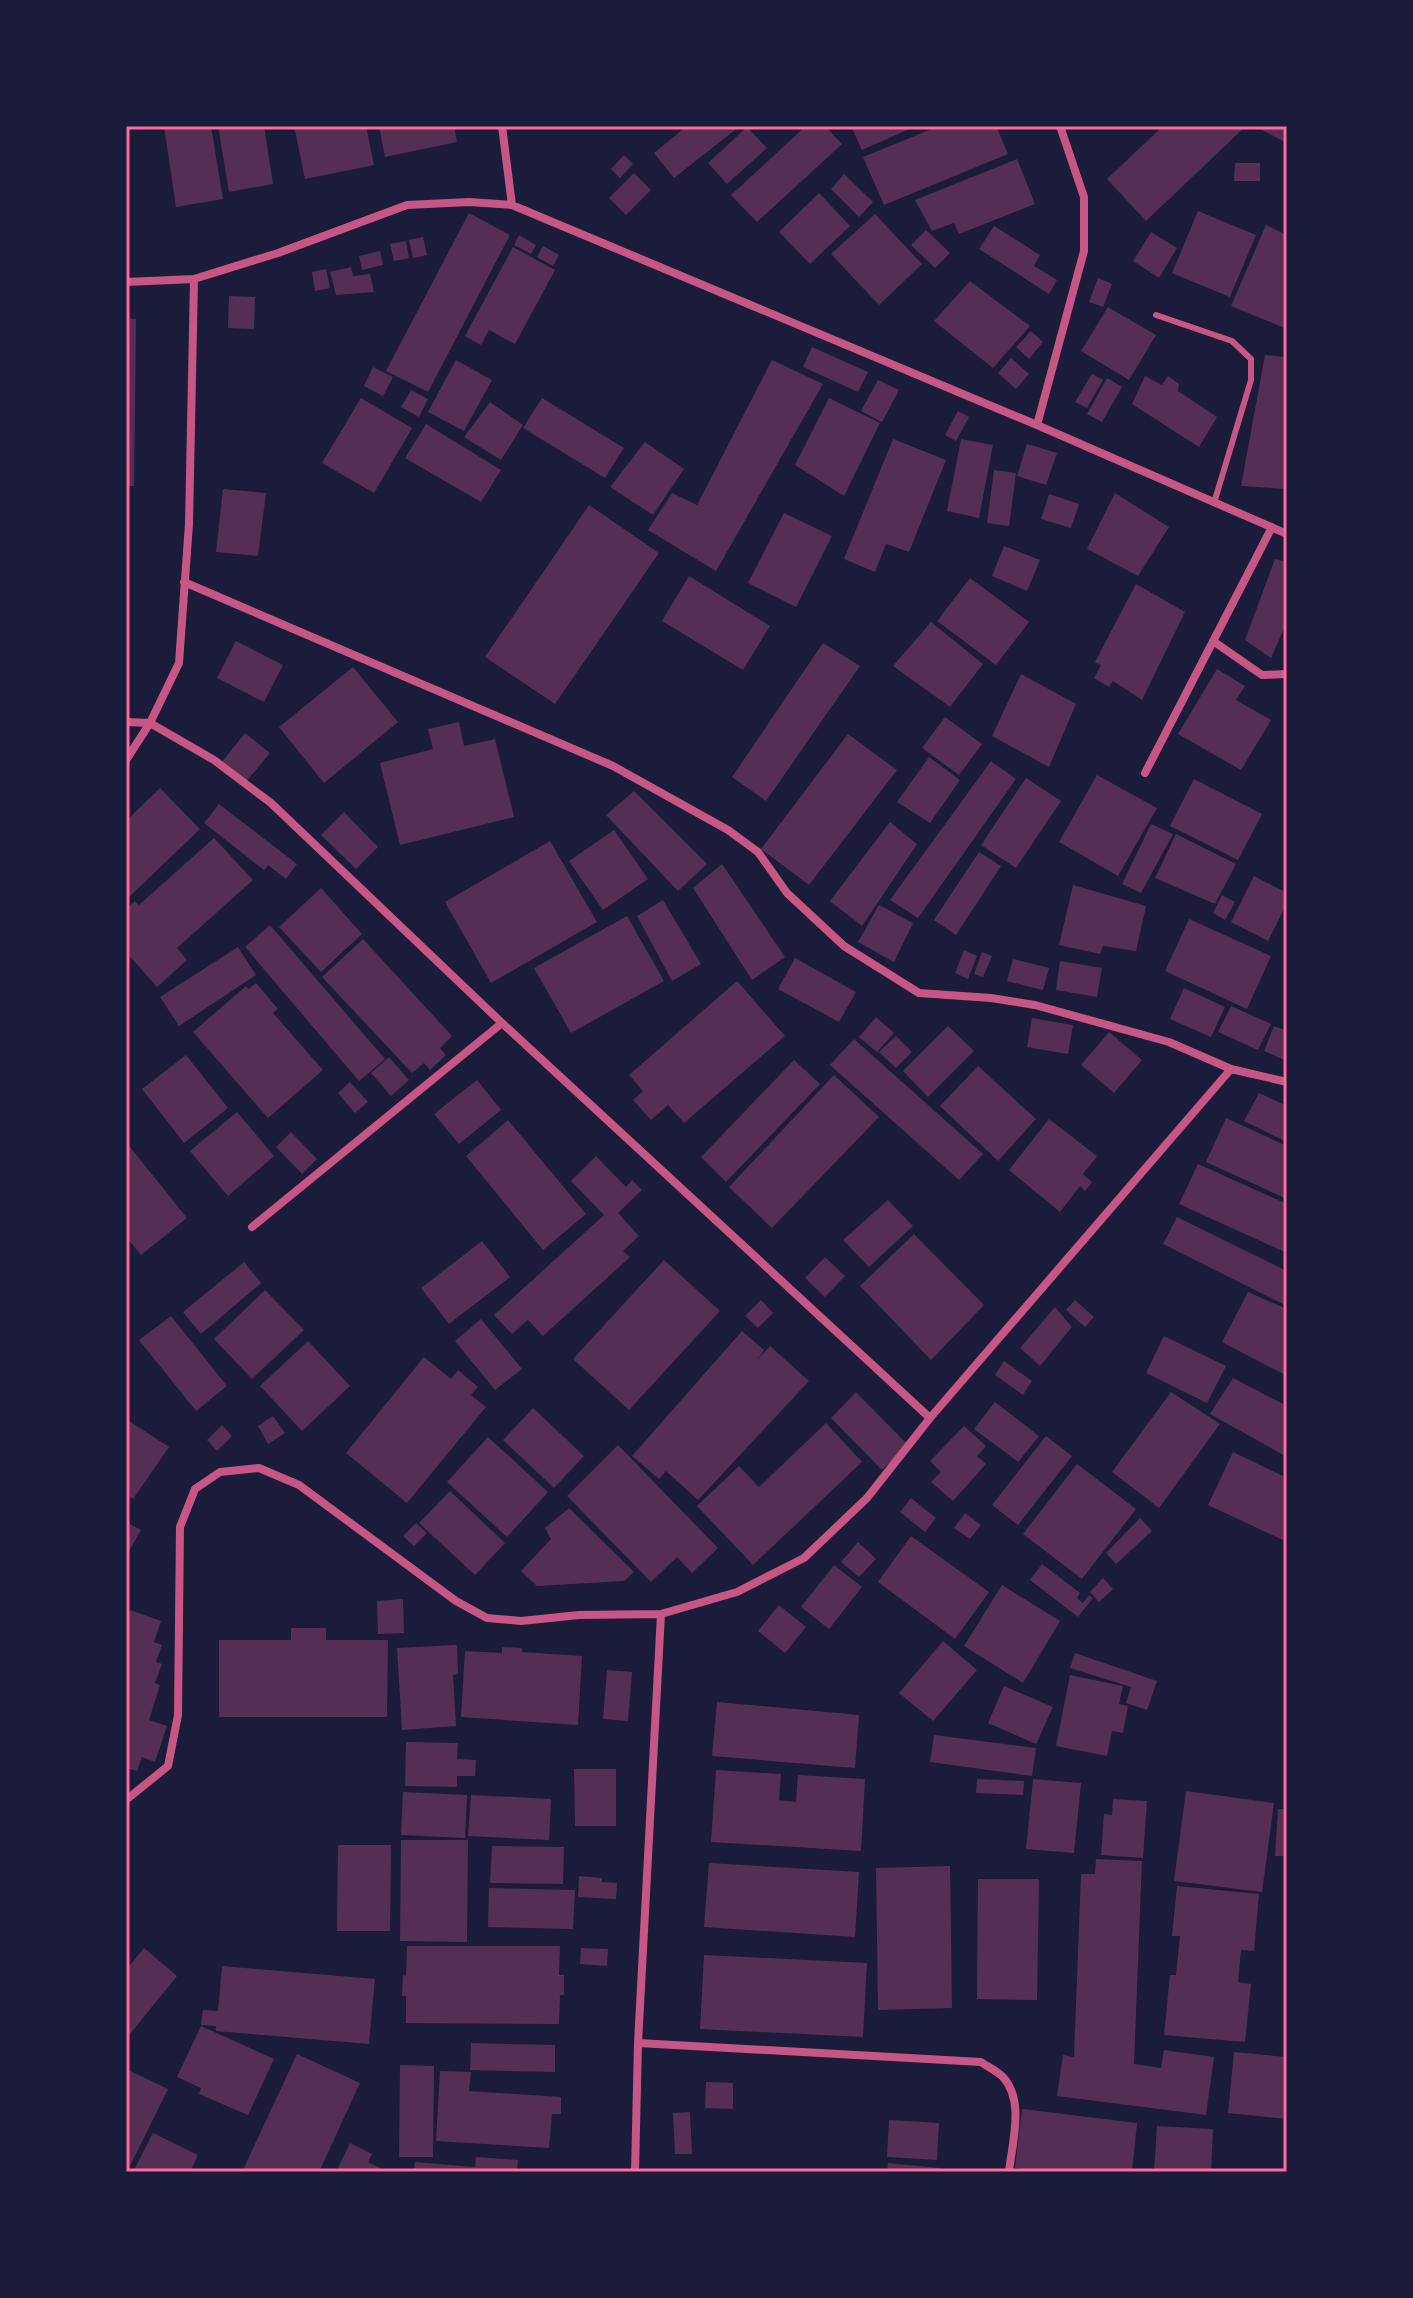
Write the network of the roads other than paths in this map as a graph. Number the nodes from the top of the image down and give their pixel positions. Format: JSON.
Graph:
{"nodes":[{"id":1,"x":502,"y":126,"type":"edge"},
{"id":2,"x":1060,"y":126,"type":"edge"},
{"id":3,"x":512,"y":205,"type":"junction"},
{"id":4,"x":194,"y":279,"type":"junction"},
{"id":5,"x":126,"y":282,"type":"edge"},
{"id":6,"x":1156,"y":315,"type":"dead end"},
{"id":7,"x":1037,"y":425,"type":"junction"},
{"id":8,"x":1214,"y":503,"type":"junction"},
{"id":9,"x":1272,"y":527,"type":"junction"},
{"id":10,"x":1287,"y":534,"type":"edge"},
{"id":11,"x":184,"y":582,"type":"junction"},
{"id":12,"x":1213,"y":641,"type":"junction"},
{"id":13,"x":1287,"y":674,"type":"edge"},
{"id":14,"x":126,"y":722,"type":"edge"},
{"id":15,"x":150,"y":723,"type":"junction"},
{"id":16,"x":126,"y":760,"type":"edge"},
{"id":17,"x":1145,"y":773,"type":"dead end"},
{"id":18,"x":502,"y":1023,"type":"junction"},
{"id":19,"x":1231,"y":1069,"type":"junction"},
{"id":20,"x":1287,"y":1082,"type":"edge"},
{"id":21,"x":252,"y":1227,"type":"dead end"},
{"id":22,"x":930,"y":1418,"type":"junction"},
{"id":23,"x":661,"y":1614,"type":"junction"},
{"id":24,"x":126,"y":1800,"type":"edge"},
{"id":25,"x":638,"y":2043,"type":"junction"},
{"id":26,"x":635,"y":2172,"type":"edge"},
{"id":27,"x":1009,"y":2172,"type":"edge"}],
"edges":[{"from":1,"to":3,"type":"street"},
{"from":2,"to":7,"type":"street"},
{"from":3,"to":4,"type":"street"},
{"from":3,"to":7,"type":"street"},
{"from":4,"to":5,"type":"street"},
{"from":4,"to":11,"type":"street"},
{"from":6,"to":8,"type":"lane"},
{"from":7,"to":8,"type":"street"},
{"from":8,"to":9,"type":"street"},
{"from":9,"to":10,"type":"street"},
{"from":9,"to":12,"type":"street"},
{"from":11,"to":15,"type":"street"},
{"from":11,"to":19,"type":"street"},
{"from":12,"to":13,"type":"street"},
{"from":12,"to":17,"type":"street"},
{"from":14,"to":15,"type":"street"},
{"from":15,"to":16,"type":"street"},
{"from":15,"to":18,"type":"street"},
{"from":18,"to":21,"type":"street"},
{"from":18,"to":22,"type":"street"},
{"from":19,"to":20,"type":"street"},
{"from":19,"to":22,"type":"street"},
{"from":22,"to":23,"type":"street"},
{"from":23,"to":24,"type":"street"},
{"from":23,"to":25,"type":"street"},
{"from":25,"to":26,"type":"street"},
{"from":25,"to":27,"type":"street"}]}
